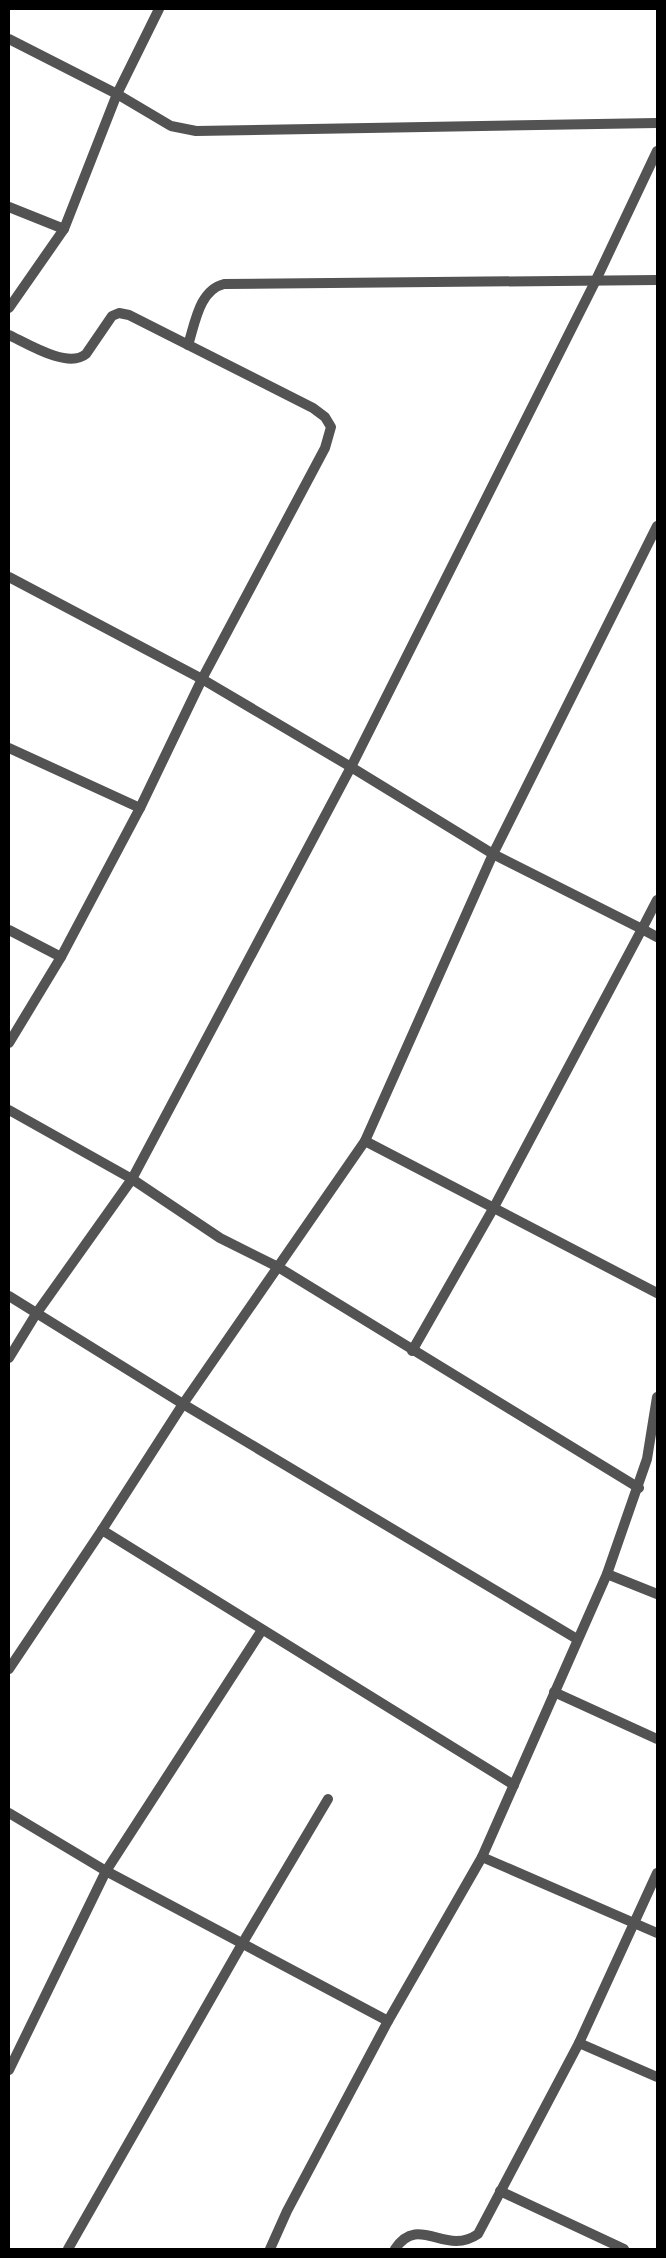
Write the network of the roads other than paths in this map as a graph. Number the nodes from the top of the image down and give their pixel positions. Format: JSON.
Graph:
{"nodes":[{"id":1,"x":159,"y":9,"type":"edge"},
{"id":2,"x":9,"y":39,"type":"edge"},
{"id":3,"x":117,"y":94,"type":"junction"},
{"id":4,"x":657,"y":123,"type":"edge"},
{"id":5,"x":657,"y":151,"type":"edge"},
{"id":6,"x":9,"y":207,"type":"edge"},
{"id":7,"x":64,"y":229,"type":"junction"},
{"id":8,"x":657,"y":280,"type":"edge"},
{"id":9,"x":595,"y":282,"type":"junction"},
{"id":10,"x":11,"y":302,"type":"edge"},
{"id":11,"x":9,"y":335,"type":"edge"},
{"id":12,"x":188,"y":345,"type":"junction"},
{"id":13,"x":657,"y":526,"type":"edge"},
{"id":14,"x":9,"y":577,"type":"edge"},
{"id":15,"x":202,"y":679,"type":"junction"},
{"id":16,"x":9,"y":748,"type":"edge"},
{"id":17,"x":351,"y":767,"type":"junction"},
{"id":18,"x":140,"y":808,"type":"junction"},
{"id":19,"x":492,"y":854,"type":"junction"},
{"id":20,"x":657,"y":900,"type":"edge"},
{"id":21,"x":9,"y":930,"type":"edge"},
{"id":22,"x":642,"y":930,"type":"junction"},
{"id":23,"x":657,"y":937,"type":"edge"},
{"id":24,"x":61,"y":957,"type":"junction"},
{"id":25,"x":9,"y":1043,"type":"edge"},
{"id":26,"x":9,"y":1110,"type":"edge"},
{"id":27,"x":364,"y":1140,"type":"junction"},
{"id":28,"x":132,"y":1179,"type":"junction"},
{"id":29,"x":493,"y":1209,"type":"junction"},
{"id":30,"x":278,"y":1267,"type":"junction"},
{"id":31,"x":657,"y":1293,"type":"edge"},
{"id":32,"x":9,"y":1296,"type":"edge"},
{"id":33,"x":36,"y":1314,"type":"junction"},
{"id":34,"x":412,"y":1350,"type":"junction"},
{"id":35,"x":9,"y":1358,"type":"edge"},
{"id":36,"x":657,"y":1397,"type":"edge"},
{"id":37,"x":183,"y":1404,"type":"junction"},
{"id":38,"x":639,"y":1488,"type":"junction"},
{"id":39,"x":102,"y":1530,"type":"junction"},
{"id":40,"x":607,"y":1574,"type":"junction"},
{"id":41,"x":657,"y":1594,"type":"edge"},
{"id":42,"x":262,"y":1630,"type":"junction"},
{"id":43,"x":577,"y":1639,"type":"junction"},
{"id":44,"x":9,"y":1669,"type":"edge"},
{"id":45,"x":554,"y":1692,"type":"junction"},
{"id":46,"x":657,"y":1740,"type":"edge"},
{"id":47,"x":514,"y":1785,"type":"junction"},
{"id":48,"x":328,"y":1799,"type":"dead end"},
{"id":49,"x":9,"y":1813,"type":"edge"},
{"id":50,"x":482,"y":1856,"type":"junction"},
{"id":51,"x":106,"y":1871,"type":"junction"},
{"id":52,"x":657,"y":1873,"type":"edge"},
{"id":53,"x":634,"y":1922,"type":"junction"},
{"id":54,"x":657,"y":1933,"type":"edge"},
{"id":55,"x":242,"y":1944,"type":"junction"},
{"id":56,"x":388,"y":2021,"type":"junction"},
{"id":57,"x":579,"y":2043,"type":"junction"},
{"id":58,"x":9,"y":2070,"type":"edge"},
{"id":59,"x":657,"y":2077,"type":"edge"},
{"id":60,"x":500,"y":2191,"type":"junction"},
{"id":61,"x":68,"y":2249,"type":"edge"},
{"id":62,"x":270,"y":2249,"type":"edge"},
{"id":63,"x":395,"y":2249,"type":"edge"},
{"id":64,"x":624,"y":2249,"type":"edge"}],
"edges":[{"from":1,"to":3,"type":"street"},
{"from":2,"to":3,"type":"street"},
{"from":3,"to":4,"type":"street"},
{"from":3,"to":7,"type":"street"},
{"from":5,"to":9,"type":"street"},
{"from":6,"to":7,"type":"street"},
{"from":7,"to":10,"type":"street"},
{"from":8,"to":9,"type":"street"},
{"from":9,"to":12,"type":"street"},
{"from":9,"to":17,"type":"street"},
{"from":11,"to":12,"type":"street"},
{"from":12,"to":15,"type":"street"},
{"from":13,"to":19,"type":"street"},
{"from":14,"to":15,"type":"street"},
{"from":15,"to":17,"type":"street"},
{"from":15,"to":18,"type":"street"},
{"from":16,"to":18,"type":"street"},
{"from":17,"to":19,"type":"street"},
{"from":17,"to":28,"type":"street"},
{"from":18,"to":24,"type":"street"},
{"from":19,"to":22,"type":"street"},
{"from":19,"to":27,"type":"street"},
{"from":20,"to":22,"type":"street"},
{"from":21,"to":24,"type":"street"},
{"from":22,"to":23,"type":"street"},
{"from":22,"to":29,"type":"street"},
{"from":24,"to":25,"type":"street"},
{"from":26,"to":28,"type":"street"},
{"from":27,"to":29,"type":"street"},
{"from":27,"to":30,"type":"street"},
{"from":28,"to":30,"type":"street"},
{"from":28,"to":33,"type":"street"},
{"from":29,"to":31,"type":"street"},
{"from":29,"to":34,"type":"street"},
{"from":30,"to":34,"type":"street"},
{"from":30,"to":37,"type":"street"},
{"from":32,"to":33,"type":"street"},
{"from":33,"to":35,"type":"street"},
{"from":33,"to":37,"type":"street"},
{"from":34,"to":38,"type":"street"},
{"from":36,"to":38,"type":"street"},
{"from":37,"to":39,"type":"street"},
{"from":37,"to":43,"type":"street"},
{"from":38,"to":40,"type":"street"},
{"from":39,"to":42,"type":"street"},
{"from":39,"to":44,"type":"street"},
{"from":40,"to":41,"type":"street"},
{"from":40,"to":43,"type":"street"},
{"from":42,"to":47,"type":"street"},
{"from":42,"to":51,"type":"street"},
{"from":43,"to":45,"type":"street"},
{"from":45,"to":46,"type":"street"},
{"from":45,"to":47,"type":"street"},
{"from":47,"to":50,"type":"street"},
{"from":48,"to":55,"type":"street"},
{"from":49,"to":51,"type":"street"},
{"from":50,"to":53,"type":"street"},
{"from":50,"to":56,"type":"street"},
{"from":51,"to":55,"type":"street"},
{"from":51,"to":58,"type":"street"},
{"from":52,"to":53,"type":"street"},
{"from":53,"to":54,"type":"street"},
{"from":53,"to":57,"type":"street"},
{"from":55,"to":56,"type":"street"},
{"from":55,"to":61,"type":"street"},
{"from":56,"to":62,"type":"street"},
{"from":57,"to":59,"type":"street"},
{"from":57,"to":60,"type":"street"},
{"from":60,"to":63,"type":"street"},
{"from":60,"to":64,"type":"street"}]}
